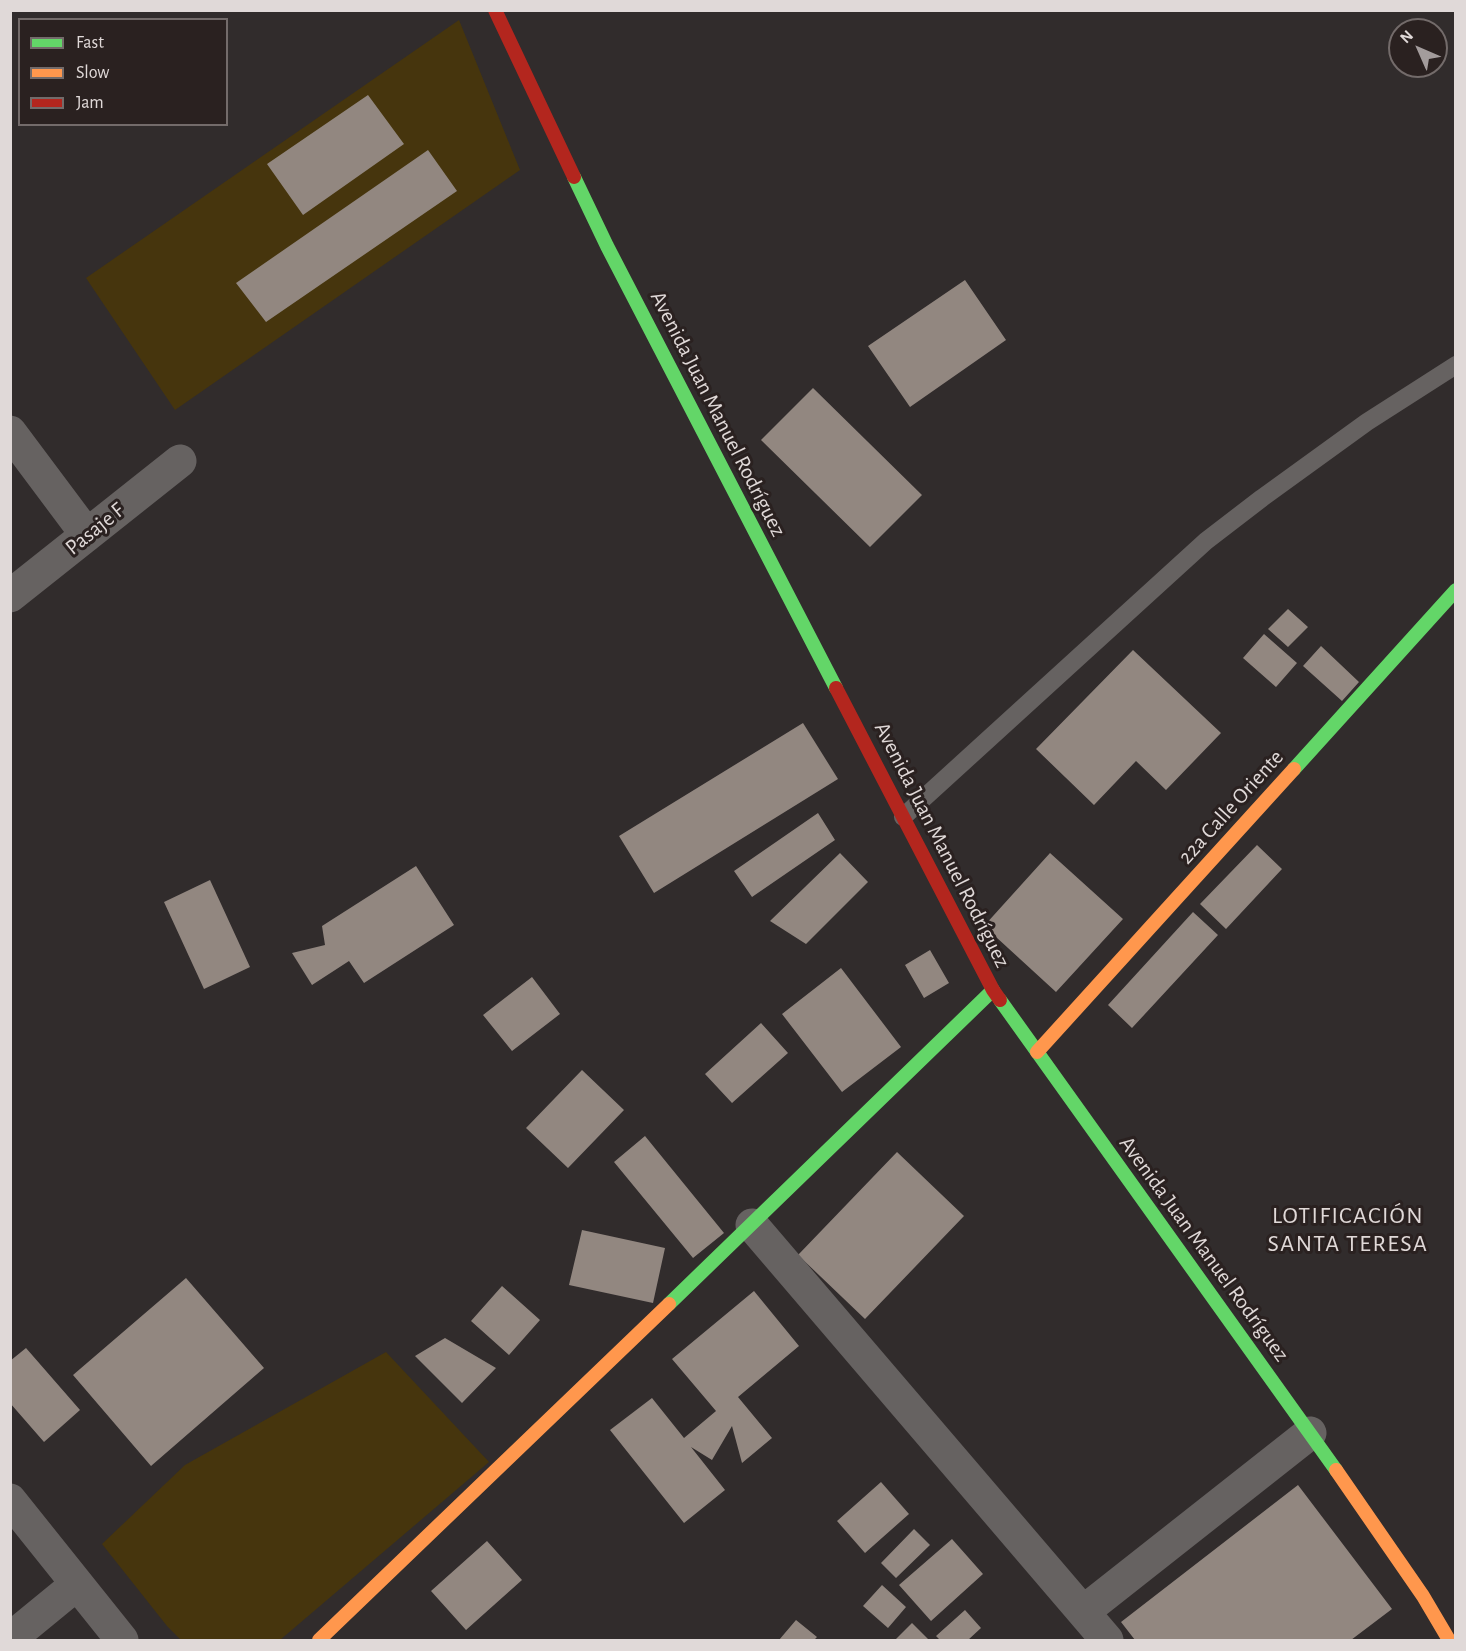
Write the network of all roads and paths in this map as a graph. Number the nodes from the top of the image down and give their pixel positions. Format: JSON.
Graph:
{"nodes":[{"id":1,"x":495,"y":10,"type":"edge"},
{"id":2,"x":1455,"y":365,"type":"edge"},
{"id":3,"x":10,"y":432,"type":"edge"},
{"id":4,"x":180,"y":461,"type":"dead end"},
{"id":5,"x":87,"y":535,"type":"junction"},
{"id":6,"x":1455,"y":590,"type":"edge"},
{"id":7,"x":10,"y":596,"type":"edge"},
{"id":8,"x":903,"y":817,"type":"junction"},
{"id":9,"x":993,"y":990,"type":"junction"},
{"id":10,"x":1037,"y":1052,"type":"junction"},
{"id":11,"x":752,"y":1225,"type":"junction"},
{"id":12,"x":1310,"y":1433,"type":"junction"},
{"id":13,"x":10,"y":1500,"type":"edge"},
{"id":14,"x":77,"y":1584,"type":"junction"},
{"id":15,"x":1083,"y":1612,"type":"junction"},
{"id":16,"x":10,"y":1639,"type":"edge"},
{"id":17,"x":122,"y":1641,"type":"edge"},
{"id":18,"x":319,"y":1641,"type":"edge"},
{"id":19,"x":1107,"y":1641,"type":"edge"},
{"id":20,"x":1449,"y":1641,"type":"edge"}],
"edges":[{"from":1,"to":8,"type":"street","name":"Avenida Juan Manuel Rodríguez"},
{"from":2,"to":8,"type":"lane"},
{"from":3,"to":5,"type":"street"},
{"from":4,"to":5,"type":"street","name":"Pasaje F"},
{"from":5,"to":7,"type":"street","name":"Pasaje F"},
{"from":6,"to":10,"type":"street","name":"22a Calle Oriente"},
{"from":8,"to":9,"type":"street","name":"Avenida Juan Manuel Rodríguez"},
{"from":9,"to":10,"type":"street","name":"Avenida Juan Manuel Rodríguez"},
{"from":9,"to":11,"type":"street"},
{"from":10,"to":12,"type":"street","name":"Avenida Juan Manuel Rodríguez"},
{"from":11,"to":15,"type":"street"},
{"from":11,"to":18,"type":"street"},
{"from":12,"to":15,"type":"street"},
{"from":12,"to":20,"type":"street","name":"Avenida Juan Manuel Rodríguez"},
{"from":13,"to":14,"type":"street"},
{"from":14,"to":16,"type":"street"},
{"from":14,"to":17,"type":"street"},
{"from":15,"to":19,"type":"street"}]}
